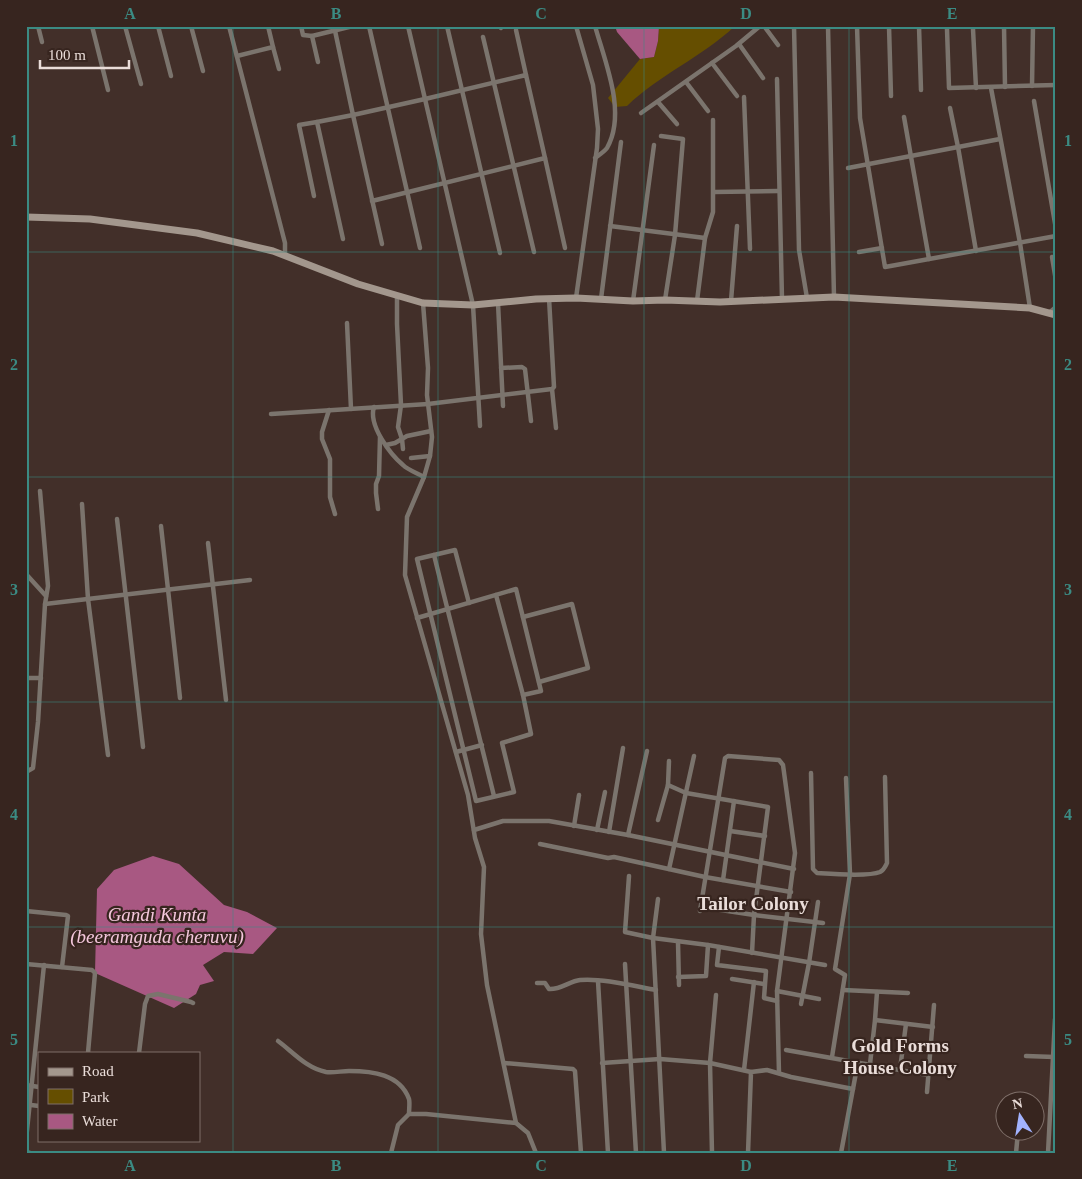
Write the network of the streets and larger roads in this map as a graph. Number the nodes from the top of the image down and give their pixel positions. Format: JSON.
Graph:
{"nodes":[{"id":1,"x":38,"y":26,"type":"edge"},
{"id":2,"x":92,"y":26,"type":"edge"},
{"id":3,"x":125,"y":26,"type":"edge"},
{"id":4,"x":158,"y":26,"type":"edge"},
{"id":5,"x":191,"y":26,"type":"edge"},
{"id":6,"x":230,"y":26,"type":"edge"},
{"id":7,"x":268,"y":26,"type":"edge"},
{"id":8,"x":301,"y":26,"type":"edge"},
{"id":9,"x":353,"y":26,"type":"edge"},
{"id":10,"x":369,"y":26,"type":"edge"},
{"id":11,"x":408,"y":26,"type":"edge"},
{"id":12,"x":447,"y":26,"type":"edge"},
{"id":13,"x":576,"y":26,"type":"edge"},
{"id":14,"x":595,"y":26,"type":"edge"},
{"id":15,"x":760,"y":26,"type":"edge"},
{"id":16,"x":764,"y":26,"type":"edge"},
{"id":17,"x":794,"y":26,"type":"edge"},
{"id":18,"x":828,"y":26,"type":"edge"},
{"id":19,"x":857,"y":26,"type":"edge"},
{"id":20,"x":889,"y":26,"type":"edge"},
{"id":21,"x":919,"y":26,"type":"edge"},
{"id":22,"x":1004,"y":26,"type":"edge"},
{"id":23,"x":1033,"y":26,"type":"edge"},
{"id":24,"x":334,"y":28,"type":"edge"},
{"id":25,"x":948,"y":29,"type":"dead end"},
{"id":26,"x":973,"y":29,"type":"dead end"},
{"id":27,"x":516,"y":30,"type":"dead end"},
{"id":28,"x":312,"y":36,"type":"junction"},
{"id":29,"x":483,"y":37,"type":"dead end"},
{"id":30,"x":42,"y":42,"type":"dead end"},
{"id":31,"x":739,"y":44,"type":"junction"},
{"id":32,"x":778,"y":45,"type":"dead end"},
{"id":33,"x":273,"y":47,"type":"junction"},
{"id":34,"x":237,"y":56,"type":"junction"},
{"id":35,"x":318,"y":62,"type":"dead end"},
{"id":36,"x":712,"y":63,"type":"junction"},
{"id":37,"x":280,"y":69,"type":"dead end"},
{"id":38,"x":203,"y":71,"type":"dead end"},
{"id":39,"x":526,"y":75,"type":"junction"},
{"id":40,"x":171,"y":76,"type":"dead end"},
{"id":41,"x":763,"y":78,"type":"dead end"},
{"id":42,"x":777,"y":79,"type":"dead end"},
{"id":43,"x":494,"y":82,"type":"junction"},
{"id":44,"x":686,"y":82,"type":"junction"},
{"id":45,"x":141,"y":84,"type":"dead end"},
{"id":46,"x":1056,"y":85,"type":"edge"},
{"id":47,"x":1032,"y":86,"type":"junction"},
{"id":48,"x":1005,"y":87,"type":"junction"},
{"id":49,"x":976,"y":88,"type":"junction"},
{"id":50,"x":991,"y":88,"type":"junction"},
{"id":51,"x":108,"y":90,"type":"dead end"},
{"id":52,"x":921,"y":90,"type":"dead end"},
{"id":53,"x":462,"y":91,"type":"junction"},
{"id":54,"x":737,"y":96,"type":"dead end"},
{"id":55,"x":892,"y":96,"type":"dead end"},
{"id":56,"x":744,"y":97,"type":"dead end"},
{"id":57,"x":425,"y":99,"type":"junction"},
{"id":58,"x":1034,"y":101,"type":"dead end"},
{"id":59,"x":658,"y":102,"type":"junction"},
{"id":60,"x":388,"y":107,"type":"junction"},
{"id":61,"x":950,"y":108,"type":"dead end"},
{"id":62,"x":708,"y":111,"type":"dead end"},
{"id":63,"x":641,"y":113,"type":"dead end"},
{"id":64,"x":353,"y":115,"type":"junction"},
{"id":65,"x":904,"y":117,"type":"dead end"},
{"id":66,"x":713,"y":120,"type":"dead end"},
{"id":67,"x":317,"y":122,"type":"junction"},
{"id":68,"x":677,"y":124,"type":"dead end"},
{"id":69,"x":661,"y":136,"type":"dead end"},
{"id":70,"x":1000,"y":139,"type":"junction"},
{"id":71,"x":621,"y":142,"type":"dead end"},
{"id":72,"x":654,"y":145,"type":"dead end"},
{"id":73,"x":958,"y":147,"type":"junction"},
{"id":74,"x":911,"y":156,"type":"junction"},
{"id":75,"x":545,"y":158,"type":"junction"},
{"id":76,"x":594,"y":159,"type":"junction"},
{"id":77,"x":867,"y":165,"type":"junction"},
{"id":78,"x":513,"y":166,"type":"junction"},
{"id":79,"x":848,"y":168,"type":"dead end"},
{"id":80,"x":482,"y":173,"type":"junction"},
{"id":81,"x":444,"y":182,"type":"junction"},
{"id":82,"x":778,"y":191,"type":"junction"},
{"id":83,"x":407,"y":192,"type":"junction"},
{"id":84,"x":714,"y":192,"type":"junction"},
{"id":85,"x":748,"y":192,"type":"junction"},
{"id":86,"x":314,"y":196,"type":"dead end"},
{"id":87,"x":372,"y":200,"type":"junction"},
{"id":88,"x":26,"y":217,"type":"edge"},
{"id":89,"x":610,"y":226,"type":"junction"},
{"id":90,"x":736,"y":226,"type":"dead end"},
{"id":91,"x":1056,"y":228,"type":"edge"},
{"id":92,"x":643,"y":230,"type":"junction"},
{"id":93,"x":675,"y":235,"type":"junction"},
{"id":94,"x":1056,"y":236,"type":"edge"},
{"id":95,"x":705,"y":238,"type":"junction"},
{"id":96,"x":343,"y":239,"type":"dead end"},
{"id":97,"x":1020,"y":243,"type":"junction"},
{"id":98,"x":382,"y":244,"type":"dead end"},
{"id":99,"x":420,"y":248,"type":"dead end"},
{"id":100,"x":565,"y":248,"type":"dead end"},
{"id":101,"x":882,"y":248,"type":"junction"},
{"id":102,"x":750,"y":249,"type":"dead end"},
{"id":103,"x":976,"y":250,"type":"junction"},
{"id":104,"x":534,"y":252,"type":"dead end"},
{"id":105,"x":859,"y":252,"type":"dead end"},
{"id":106,"x":500,"y":254,"type":"dead end"},
{"id":107,"x":285,"y":256,"type":"junction"},
{"id":108,"x":1052,"y":257,"type":"dead end"},
{"id":109,"x":929,"y":259,"type":"junction"},
{"id":110,"x":1056,"y":281,"type":"edge"},
{"id":111,"x":397,"y":296,"type":"junction"},
{"id":112,"x":834,"y":297,"type":"junction"},
{"id":113,"x":549,"y":298,"type":"junction"},
{"id":114,"x":576,"y":298,"type":"junction"},
{"id":115,"x":806,"y":298,"type":"junction"},
{"id":116,"x":602,"y":299,"type":"junction"},
{"id":117,"x":782,"y":299,"type":"junction"},
{"id":118,"x":665,"y":300,"type":"junction"},
{"id":119,"x":633,"y":301,"type":"junction"},
{"id":120,"x":697,"y":301,"type":"junction"},
{"id":121,"x":731,"y":301,"type":"junction"},
{"id":122,"x":498,"y":302,"type":"junction"},
{"id":123,"x":423,"y":303,"type":"junction"},
{"id":124,"x":472,"y":305,"type":"junction"},
{"id":125,"x":1056,"y":307,"type":"edge"},
{"id":126,"x":1030,"y":308,"type":"junction"},
{"id":127,"x":1052,"y":314,"type":"edge"},
{"id":128,"x":347,"y":323,"type":"dead end"},
{"id":129,"x":501,"y":368,"type":"junction"},
{"id":130,"x":552,"y":389,"type":"junction"},
{"id":131,"x":528,"y":392,"type":"junction"},
{"id":132,"x":502,"y":395,"type":"junction"},
{"id":133,"x":479,"y":398,"type":"junction"},
{"id":134,"x":428,"y":404,"type":"junction"},
{"id":135,"x":402,"y":405,"type":"junction"},
{"id":136,"x":504,"y":406,"type":"dead end"},
{"id":137,"x":374,"y":407,"type":"junction"},
{"id":138,"x":351,"y":409,"type":"junction"},
{"id":139,"x":329,"y":410,"type":"junction"},
{"id":140,"x":271,"y":414,"type":"dead end"},
{"id":141,"x":531,"y":421,"type":"dead end"},
{"id":142,"x":480,"y":426,"type":"dead end"},
{"id":143,"x":556,"y":428,"type":"dead end"},
{"id":144,"x":431,"y":431,"type":"junction"},
{"id":145,"x":380,"y":436,"type":"junction"},
{"id":146,"x":402,"y":439,"type":"junction"},
{"id":147,"x":386,"y":445,"type":"junction"},
{"id":148,"x":404,"y":449,"type":"dead end"},
{"id":149,"x":430,"y":456,"type":"junction"},
{"id":150,"x":411,"y":458,"type":"dead end"},
{"id":151,"x":424,"y":476,"type":"junction"},
{"id":152,"x":40,"y":491,"type":"dead end"},
{"id":153,"x":82,"y":504,"type":"dead end"},
{"id":154,"x":378,"y":509,"type":"dead end"},
{"id":155,"x":335,"y":514,"type":"dead end"},
{"id":156,"x":116,"y":519,"type":"dead end"},
{"id":157,"x":161,"y":526,"type":"dead end"},
{"id":158,"x":208,"y":543,"type":"dead end"},
{"id":159,"x":434,"y":556,"type":"junction"},
{"id":160,"x":26,"y":574,"type":"edge"},
{"id":161,"x":250,"y":580,"type":"dead end"},
{"id":162,"x":214,"y":585,"type":"junction"},
{"id":163,"x":168,"y":589,"type":"junction"},
{"id":164,"x":126,"y":595,"type":"junction"},
{"id":165,"x":496,"y":595,"type":"junction"},
{"id":166,"x":46,"y":596,"type":"junction"},
{"id":167,"x":88,"y":599,"type":"junction"},
{"id":168,"x":468,"y":603,"type":"junction"},
{"id":169,"x":45,"y":604,"type":"junction"},
{"id":170,"x":448,"y":609,"type":"junction"},
{"id":171,"x":430,"y":614,"type":"junction"},
{"id":172,"x":417,"y":618,"type":"junction"},
{"id":173,"x":523,"y":618,"type":"junction"},
{"id":174,"x":26,"y":678,"type":"edge"},
{"id":175,"x":41,"y":678,"type":"junction"},
{"id":176,"x":539,"y":682,"type":"junction"},
{"id":177,"x":522,"y":695,"type":"junction"},
{"id":178,"x":180,"y":698,"type":"dead end"},
{"id":179,"x":226,"y":700,"type":"dead end"},
{"id":180,"x":482,"y":746,"type":"junction"},
{"id":181,"x":143,"y":748,"type":"dead end"},
{"id":182,"x":623,"y":748,"type":"dead end"},
{"id":183,"x":464,"y":750,"type":"junction"},
{"id":184,"x":647,"y":751,"type":"dead end"},
{"id":185,"x":456,"y":752,"type":"junction"},
{"id":186,"x":108,"y":755,"type":"dead end"},
{"id":187,"x":694,"y":756,"type":"dead end"},
{"id":188,"x":669,"y":761,"type":"dead end"},
{"id":189,"x":26,"y":772,"type":"edge"},
{"id":190,"x":811,"y":773,"type":"dead end"},
{"id":191,"x":885,"y":777,"type":"dead end"},
{"id":192,"x":846,"y":778,"type":"dead end"},
{"id":193,"x":668,"y":785,"type":"junction"},
{"id":194,"x":605,"y":792,"type":"dead end"},
{"id":195,"x":686,"y":793,"type":"junction"},
{"id":196,"x":494,"y":796,"type":"junction"},
{"id":197,"x":579,"y":796,"type":"dead end"},
{"id":198,"x":719,"y":799,"type":"junction"},
{"id":199,"x":734,"y":801,"type":"junction"},
{"id":200,"x":658,"y":820,"type":"dead end"},
{"id":201,"x":574,"y":826,"type":"junction"},
{"id":202,"x":474,"y":830,"type":"junction"},
{"id":203,"x":597,"y":830,"type":"junction"},
{"id":204,"x":730,"y":831,"type":"junction"},
{"id":205,"x":609,"y":832,"type":"junction"},
{"id":206,"x":628,"y":835,"type":"junction"},
{"id":207,"x":765,"y":836,"type":"junction"},
{"id":208,"x":540,"y":844,"type":"dead end"},
{"id":209,"x":674,"y":845,"type":"junction"},
{"id":210,"x":710,"y":853,"type":"junction"},
{"id":211,"x":726,"y":855,"type":"junction"},
{"id":212,"x":761,"y":862,"type":"junction"},
{"id":213,"x":794,"y":868,"type":"junction"},
{"id":214,"x":669,"y":869,"type":"junction"},
{"id":215,"x":850,"y":874,"type":"junction"},
{"id":216,"x":629,"y":876,"type":"dead end"},
{"id":217,"x":705,"y":877,"type":"junction"},
{"id":218,"x":723,"y":880,"type":"junction"},
{"id":219,"x":758,"y":886,"type":"junction"},
{"id":220,"x":791,"y":892,"type":"junction"},
{"id":221,"x":658,"y":899,"type":"dead end"},
{"id":222,"x":818,"y":902,"type":"dead end"},
{"id":223,"x":26,"y":910,"type":"edge"},
{"id":224,"x":754,"y":915,"type":"junction"},
{"id":225,"x":787,"y":920,"type":"junction"},
{"id":226,"x":815,"y":921,"type":"junction"},
{"id":227,"x":823,"y":923,"type":"dead end"},
{"id":228,"x":653,"y":938,"type":"junction"},
{"id":229,"x":678,"y":942,"type":"junction"},
{"id":230,"x":708,"y":945,"type":"junction"},
{"id":231,"x":720,"y":947,"type":"junction"},
{"id":232,"x":752,"y":952,"type":"junction"},
{"id":233,"x":782,"y":958,"type":"junction"},
{"id":234,"x":809,"y":963,"type":"junction"},
{"id":235,"x":26,"y":964,"type":"edge"},
{"id":236,"x":626,"y":964,"type":"dead end"},
{"id":237,"x":825,"y":965,"type":"dead end"},
{"id":238,"x":44,"y":966,"type":"junction"},
{"id":239,"x":62,"y":967,"type":"junction"},
{"id":240,"x":678,"y":978,"type":"junction"},
{"id":241,"x":732,"y":979,"type":"dead end"},
{"id":242,"x":598,"y":981,"type":"junction"},
{"id":243,"x":754,"y":982,"type":"junction"},
{"id":244,"x":537,"y":983,"type":"dead end"},
{"id":245,"x":764,"y":984,"type":"junction"},
{"id":246,"x":626,"y":985,"type":"junction"},
{"id":247,"x":679,"y":985,"type":"dead end"},
{"id":248,"x":656,"y":990,"type":"junction"},
{"id":249,"x":843,"y":990,"type":"junction"},
{"id":250,"x":776,"y":991,"type":"junction"},
{"id":251,"x":877,"y":992,"type":"junction"},
{"id":252,"x":908,"y":993,"type":"dead end"},
{"id":253,"x":716,"y":995,"type":"dead end"},
{"id":254,"x":802,"y":996,"type":"junction"},
{"id":255,"x":819,"y":999,"type":"dead end"},
{"id":256,"x":777,"y":1001,"type":"junction"},
{"id":257,"x":193,"y":1003,"type":"dead end"},
{"id":258,"x":801,"y":1004,"type":"dead end"},
{"id":259,"x":934,"y":1005,"type":"dead end"},
{"id":260,"x":1055,"y":1019,"type":"edge"},
{"id":261,"x":876,"y":1020,"type":"junction"},
{"id":262,"x":906,"y":1024,"type":"junction"},
{"id":263,"x":933,"y":1027,"type":"junction"},
{"id":264,"x":278,"y":1040,"type":"dead end"},
{"id":265,"x":786,"y":1050,"type":"dead end"},
{"id":266,"x":88,"y":1052,"type":"edge"},
{"id":267,"x":140,"y":1052,"type":"edge"},
{"id":268,"x":1026,"y":1056,"type":"dead end"},
{"id":269,"x":832,"y":1057,"type":"junction"},
{"id":270,"x":1055,"y":1057,"type":"edge"},
{"id":271,"x":660,"y":1060,"type":"junction"},
{"id":272,"x":630,"y":1062,"type":"junction"},
{"id":273,"x":710,"y":1062,"type":"junction"},
{"id":274,"x":858,"y":1062,"type":"junction"},
{"id":275,"x":504,"y":1063,"type":"junction"},
{"id":276,"x":602,"y":1063,"type":"junction"},
{"id":277,"x":870,"y":1064,"type":"junction"},
{"id":278,"x":900,"y":1069,"type":"junction"},
{"id":279,"x":744,"y":1070,"type":"junction"},
{"id":280,"x":751,"y":1072,"type":"junction"},
{"id":281,"x":779,"y":1073,"type":"junction"},
{"id":282,"x":928,"y":1075,"type":"junction"},
{"id":283,"x":26,"y":1085,"type":"edge"},
{"id":284,"x":33,"y":1086,"type":"junction"},
{"id":285,"x":38,"y":1086,"type":"edge"},
{"id":286,"x":853,"y":1089,"type":"junction"},
{"id":287,"x":927,"y":1092,"type":"dead end"},
{"id":288,"x":31,"y":1105,"type":"junction"},
{"id":289,"x":38,"y":1106,"type":"edge"},
{"id":290,"x":409,"y":1114,"type":"junction"},
{"id":291,"x":516,"y":1123,"type":"junction"},
{"id":292,"x":26,"y":1140,"type":"edge"},
{"id":293,"x":26,"y":1152,"type":"edge"},
{"id":294,"x":30,"y":1153,"type":"edge"},
{"id":295,"x":391,"y":1153,"type":"edge"},
{"id":296,"x":536,"y":1153,"type":"edge"},
{"id":297,"x":581,"y":1153,"type":"edge"},
{"id":298,"x":608,"y":1153,"type":"edge"},
{"id":299,"x":636,"y":1153,"type":"edge"},
{"id":300,"x":664,"y":1153,"type":"edge"},
{"id":301,"x":712,"y":1153,"type":"edge"},
{"id":302,"x":748,"y":1153,"type":"edge"},
{"id":303,"x":840,"y":1153,"type":"edge"},
{"id":304,"x":1048,"y":1153,"type":"edge"}],
"edges":[{"from":1,"to":30,"type":"street"},
{"from":2,"to":51,"type":"street"},
{"from":3,"to":45,"type":"street"},
{"from":4,"to":40,"type":"street"},
{"from":5,"to":38,"type":"street"},
{"from":6,"to":34,"type":"street"},
{"from":7,"to":33,"type":"street"},
{"from":8,"to":28,"type":"street"},
{"from":9,"to":24,"type":"street"},
{"from":10,"to":60,"type":"street"},
{"from":11,"to":57,"type":"street"},
{"from":12,"to":53,"type":"street"},
{"from":13,"to":76,"type":"street"},
{"from":14,"to":76,"type":"street"},
{"from":15,"to":31,"type":"street"},
{"from":16,"to":32,"type":"street"},
{"from":17,"to":115,"type":"street"},
{"from":18,"to":112,"type":"street"},
{"from":19,"to":77,"type":"street"},
{"from":20,"to":55,"type":"street"},
{"from":21,"to":52,"type":"street"},
{"from":22,"to":48,"type":"street"},
{"from":23,"to":47,"type":"street"},
{"from":24,"to":28,"type":"street"},
{"from":24,"to":64,"type":"street"},
{"from":25,"to":49,"type":"street"},
{"from":26,"to":49,"type":"street"},
{"from":27,"to":39,"type":"street"},
{"from":28,"to":35,"type":"street"},
{"from":29,"to":43,"type":"street"},
{"from":31,"to":36,"type":"street"},
{"from":31,"to":41,"type":"street"},
{"from":33,"to":34,"type":"street"},
{"from":33,"to":37,"type":"street"},
{"from":34,"to":107,"type":"street"},
{"from":36,"to":44,"type":"street"},
{"from":36,"to":54,"type":"street"},
{"from":39,"to":43,"type":"street"},
{"from":39,"to":75,"type":"street"},
{"from":42,"to":82,"type":"street"},
{"from":43,"to":53,"type":"street"},
{"from":43,"to":78,"type":"street"},
{"from":44,"to":59,"type":"street"},
{"from":44,"to":62,"type":"street"},
{"from":46,"to":47,"type":"street"},
{"from":47,"to":48,"type":"street"},
{"from":48,"to":50,"type":"street"},
{"from":49,"to":50,"type":"street"},
{"from":50,"to":70,"type":"street"},
{"from":53,"to":57,"type":"street"},
{"from":53,"to":80,"type":"street"},
{"from":56,"to":85,"type":"street"},
{"from":57,"to":60,"type":"street"},
{"from":57,"to":81,"type":"street"},
{"from":58,"to":91,"type":"street"},
{"from":59,"to":63,"type":"street"},
{"from":59,"to":68,"type":"street"},
{"from":60,"to":64,"type":"street"},
{"from":60,"to":83,"type":"street"},
{"from":61,"to":73,"type":"street"},
{"from":64,"to":67,"type":"street"},
{"from":64,"to":87,"type":"street"},
{"from":65,"to":74,"type":"street"},
{"from":66,"to":84,"type":"street"},
{"from":67,"to":86,"type":"street"},
{"from":67,"to":96,"type":"street"},
{"from":69,"to":93,"type":"street"},
{"from":70,"to":73,"type":"street"},
{"from":70,"to":97,"type":"street"},
{"from":71,"to":89,"type":"street"},
{"from":72,"to":92,"type":"street"},
{"from":73,"to":74,"type":"street"},
{"from":73,"to":103,"type":"street"},
{"from":74,"to":77,"type":"street"},
{"from":74,"to":109,"type":"street"},
{"from":75,"to":78,"type":"street"},
{"from":75,"to":100,"type":"street"},
{"from":76,"to":114,"type":"street"},
{"from":77,"to":79,"type":"street"},
{"from":77,"to":101,"type":"street"},
{"from":78,"to":80,"type":"street"},
{"from":78,"to":104,"type":"street"},
{"from":80,"to":81,"type":"street"},
{"from":80,"to":106,"type":"street"},
{"from":81,"to":83,"type":"street"},
{"from":81,"to":124,"type":"street"},
{"from":82,"to":85,"type":"street"},
{"from":82,"to":117,"type":"street"},
{"from":83,"to":87,"type":"street"},
{"from":83,"to":99,"type":"street"},
{"from":84,"to":85,"type":"street"},
{"from":84,"to":95,"type":"street"},
{"from":85,"to":102,"type":"street"},
{"from":87,"to":98,"type":"street"},
{"from":88,"to":107,"type":"street"},
{"from":89,"to":92,"type":"street"},
{"from":89,"to":116,"type":"street"},
{"from":90,"to":121,"type":"street"},
{"from":92,"to":93,"type":"street"},
{"from":92,"to":119,"type":"street"},
{"from":93,"to":95,"type":"street"},
{"from":93,"to":118,"type":"street"},
{"from":94,"to":97,"type":"street"},
{"from":95,"to":120,"type":"street"},
{"from":97,"to":103,"type":"street"},
{"from":97,"to":126,"type":"street"},
{"from":101,"to":105,"type":"street"},
{"from":101,"to":109,"type":"street"},
{"from":103,"to":109,"type":"street"},
{"from":107,"to":111,"type":"street"},
{"from":108,"to":110,"type":"street"},
{"from":111,"to":123,"type":"street"},
{"from":111,"to":135,"type":"street"},
{"from":112,"to":115,"type":"street"},
{"from":112,"to":126,"type":"street"},
{"from":113,"to":114,"type":"street"},
{"from":113,"to":122,"type":"street"},
{"from":113,"to":130,"type":"street"},
{"from":114,"to":116,"type":"street"},
{"from":115,"to":117,"type":"street"},
{"from":116,"to":119,"type":"street"},
{"from":117,"to":121,"type":"street"},
{"from":118,"to":119,"type":"street"},
{"from":118,"to":120,"type":"street"},
{"from":120,"to":121,"type":"street"},
{"from":122,"to":124,"type":"street"},
{"from":122,"to":129,"type":"street"},
{"from":123,"to":124,"type":"street"},
{"from":123,"to":134,"type":"street"},
{"from":124,"to":133,"type":"street"},
{"from":125,"to":127,"type":"street"},
{"from":126,"to":127,"type":"street"},
{"from":128,"to":138,"type":"street"},
{"from":129,"to":131,"type":"street"},
{"from":129,"to":132,"type":"street"},
{"from":130,"to":131,"type":"street"},
{"from":130,"to":143,"type":"street"},
{"from":131,"to":132,"type":"street"},
{"from":131,"to":141,"type":"street"},
{"from":132,"to":133,"type":"street"},
{"from":132,"to":136,"type":"street"},
{"from":133,"to":134,"type":"street"},
{"from":133,"to":142,"type":"street"},
{"from":134,"to":135,"type":"street"},
{"from":134,"to":144,"type":"street"},
{"from":135,"to":137,"type":"street"},
{"from":135,"to":146,"type":"street"},
{"from":137,"to":138,"type":"street"},
{"from":137,"to":145,"type":"street"},
{"from":138,"to":139,"type":"street"},
{"from":139,"to":140,"type":"street"},
{"from":139,"to":155,"type":"street"},
{"from":144,"to":146,"type":"street"},
{"from":144,"to":149,"type":"street"},
{"from":145,"to":147,"type":"street"},
{"from":145,"to":154,"type":"street"},
{"from":146,"to":147,"type":"street"},
{"from":146,"to":148,"type":"street"},
{"from":147,"to":151,"type":"street"},
{"from":149,"to":150,"type":"street"},
{"from":149,"to":151,"type":"street"},
{"from":151,"to":172,"type":"street"},
{"from":152,"to":166,"type":"street"},
{"from":153,"to":167,"type":"street"},
{"from":156,"to":164,"type":"street"},
{"from":157,"to":163,"type":"street"},
{"from":158,"to":162,"type":"street"},
{"from":159,"to":168,"type":"street"},
{"from":159,"to":170,"type":"street"},
{"from":159,"to":171,"type":"street"},
{"from":160,"to":166,"type":"street"},
{"from":161,"to":162,"type":"street"},
{"from":162,"to":163,"type":"street"},
{"from":162,"to":179,"type":"street"},
{"from":163,"to":164,"type":"street"},
{"from":163,"to":178,"type":"street"},
{"from":164,"to":167,"type":"street"},
{"from":164,"to":181,"type":"street"},
{"from":165,"to":168,"type":"street"},
{"from":165,"to":173,"type":"street"},
{"from":165,"to":177,"type":"street"},
{"from":166,"to":169,"type":"street"},
{"from":167,"to":169,"type":"street"},
{"from":167,"to":186,"type":"street"},
{"from":168,"to":170,"type":"street"},
{"from":169,"to":175,"type":"street"},
{"from":170,"to":171,"type":"street"},
{"from":170,"to":180,"type":"street"},
{"from":171,"to":172,"type":"street"},
{"from":171,"to":183,"type":"street"},
{"from":172,"to":185,"type":"street"},
{"from":173,"to":176,"type":"street"},
{"from":173,"to":176,"type":"street"},
{"from":174,"to":175,"type":"street"},
{"from":175,"to":189,"type":"street"},
{"from":176,"to":177,"type":"street"},
{"from":177,"to":196,"type":"street"},
{"from":180,"to":183,"type":"street"},
{"from":180,"to":196,"type":"street"},
{"from":182,"to":205,"type":"street"},
{"from":183,"to":185,"type":"street"},
{"from":183,"to":196,"type":"street"},
{"from":184,"to":206,"type":"street"},
{"from":185,"to":202,"type":"street"},
{"from":187,"to":195,"type":"street"},
{"from":188,"to":193,"type":"street"},
{"from":190,"to":215,"type":"street"},
{"from":191,"to":215,"type":"street"},
{"from":192,"to":215,"type":"street"},
{"from":193,"to":195,"type":"street"},
{"from":193,"to":200,"type":"street"},
{"from":194,"to":203,"type":"street"},
{"from":195,"to":198,"type":"street"},
{"from":195,"to":209,"type":"street"},
{"from":197,"to":201,"type":"street"},
{"from":198,"to":199,"type":"street"},
{"from":198,"to":210,"type":"street"},
{"from":198,"to":213,"type":"street"},
{"from":199,"to":204,"type":"street"},
{"from":199,"to":207,"type":"street"},
{"from":201,"to":202,"type":"street"},
{"from":201,"to":203,"type":"street"},
{"from":202,"to":275,"type":"street"},
{"from":203,"to":205,"type":"street"},
{"from":204,"to":207,"type":"street"},
{"from":204,"to":211,"type":"street"},
{"from":205,"to":206,"type":"street"},
{"from":206,"to":209,"type":"street"},
{"from":207,"to":212,"type":"street"},
{"from":208,"to":214,"type":"street"},
{"from":209,"to":210,"type":"street"},
{"from":209,"to":214,"type":"street"},
{"from":210,"to":211,"type":"street"},
{"from":210,"to":217,"type":"street"},
{"from":211,"to":212,"type":"street"},
{"from":211,"to":218,"type":"street"},
{"from":212,"to":213,"type":"street"},
{"from":212,"to":219,"type":"street"},
{"from":213,"to":220,"type":"street"},
{"from":214,"to":217,"type":"street"},
{"from":215,"to":249,"type":"street"},
{"from":216,"to":228,"type":"street"},
{"from":217,"to":218,"type":"street"},
{"from":217,"to":224,"type":"street"},
{"from":218,"to":219,"type":"street"},
{"from":219,"to":220,"type":"street"},
{"from":219,"to":224,"type":"street"},
{"from":220,"to":225,"type":"street"},
{"from":221,"to":228,"type":"street"},
{"from":222,"to":226,"type":"street"},
{"from":223,"to":239,"type":"street"},
{"from":224,"to":225,"type":"street"},
{"from":224,"to":232,"type":"street"},
{"from":225,"to":226,"type":"street"},
{"from":225,"to":233,"type":"street"},
{"from":226,"to":227,"type":"street"},
{"from":226,"to":234,"type":"street"},
{"from":228,"to":229,"type":"street"},
{"from":228,"to":248,"type":"street"},
{"from":229,"to":230,"type":"street"},
{"from":229,"to":240,"type":"street"},
{"from":230,"to":231,"type":"street"},
{"from":230,"to":240,"type":"street"},
{"from":231,"to":232,"type":"street"},
{"from":231,"to":245,"type":"street"},
{"from":232,"to":233,"type":"street"},
{"from":233,"to":234,"type":"street"},
{"from":233,"to":250,"type":"street"},
{"from":234,"to":237,"type":"street"},
{"from":234,"to":254,"type":"street"},
{"from":235,"to":238,"type":"street"},
{"from":236,"to":246,"type":"street"},
{"from":238,"to":239,"type":"street"},
{"from":238,"to":284,"type":"street"},
{"from":239,"to":266,"type":"street"},
{"from":240,"to":247,"type":"street"},
{"from":241,"to":243,"type":"street"},
{"from":242,"to":244,"type":"street"},
{"from":242,"to":246,"type":"street"},
{"from":242,"to":276,"type":"street"},
{"from":243,"to":245,"type":"street"},
{"from":243,"to":279,"type":"street"},
{"from":245,"to":256,"type":"street"},
{"from":246,"to":248,"type":"street"},
{"from":246,"to":272,"type":"street"},
{"from":248,"to":271,"type":"street"},
{"from":249,"to":251,"type":"street"},
{"from":249,"to":269,"type":"street"},
{"from":250,"to":254,"type":"street"},
{"from":250,"to":256,"type":"street"},
{"from":251,"to":252,"type":"street"},
{"from":251,"to":261,"type":"street"},
{"from":253,"to":273,"type":"street"},
{"from":254,"to":255,"type":"street"},
{"from":254,"to":258,"type":"street"},
{"from":256,"to":281,"type":"street"},
{"from":257,"to":267,"type":"street"},
{"from":259,"to":263,"type":"street"},
{"from":260,"to":270,"type":"street"},
{"from":261,"to":262,"type":"street"},
{"from":261,"to":277,"type":"street"},
{"from":262,"to":263,"type":"street"},
{"from":262,"to":278,"type":"street"},
{"from":263,"to":282,"type":"street"},
{"from":264,"to":290,"type":"street"},
{"from":265,"to":269,"type":"street"},
{"from":268,"to":270,"type":"street"},
{"from":269,"to":274,"type":"street"},
{"from":270,"to":304,"type":"street"},
{"from":271,"to":272,"type":"street"},
{"from":271,"to":273,"type":"street"},
{"from":271,"to":300,"type":"street"},
{"from":272,"to":276,"type":"street"},
{"from":272,"to":299,"type":"street"},
{"from":273,"to":279,"type":"street"},
{"from":273,"to":301,"type":"street"},
{"from":274,"to":277,"type":"street"},
{"from":274,"to":286,"type":"street"},
{"from":275,"to":291,"type":"street"},
{"from":275,"to":297,"type":"street"},
{"from":276,"to":298,"type":"street"},
{"from":277,"to":278,"type":"street"},
{"from":278,"to":282,"type":"street"},
{"from":279,"to":280,"type":"street"},
{"from":280,"to":281,"type":"street"},
{"from":280,"to":302,"type":"street"},
{"from":281,"to":286,"type":"street"},
{"from":282,"to":287,"type":"street"},
{"from":283,"to":284,"type":"street"},
{"from":284,"to":285,"type":"street"},
{"from":284,"to":288,"type":"street"},
{"from":286,"to":303,"type":"street"},
{"from":288,"to":289,"type":"street"},
{"from":288,"to":292,"type":"street"},
{"from":290,"to":291,"type":"street"},
{"from":290,"to":295,"type":"street"},
{"from":291,"to":296,"type":"street"},
{"from":293,"to":294,"type":"street"}]}
